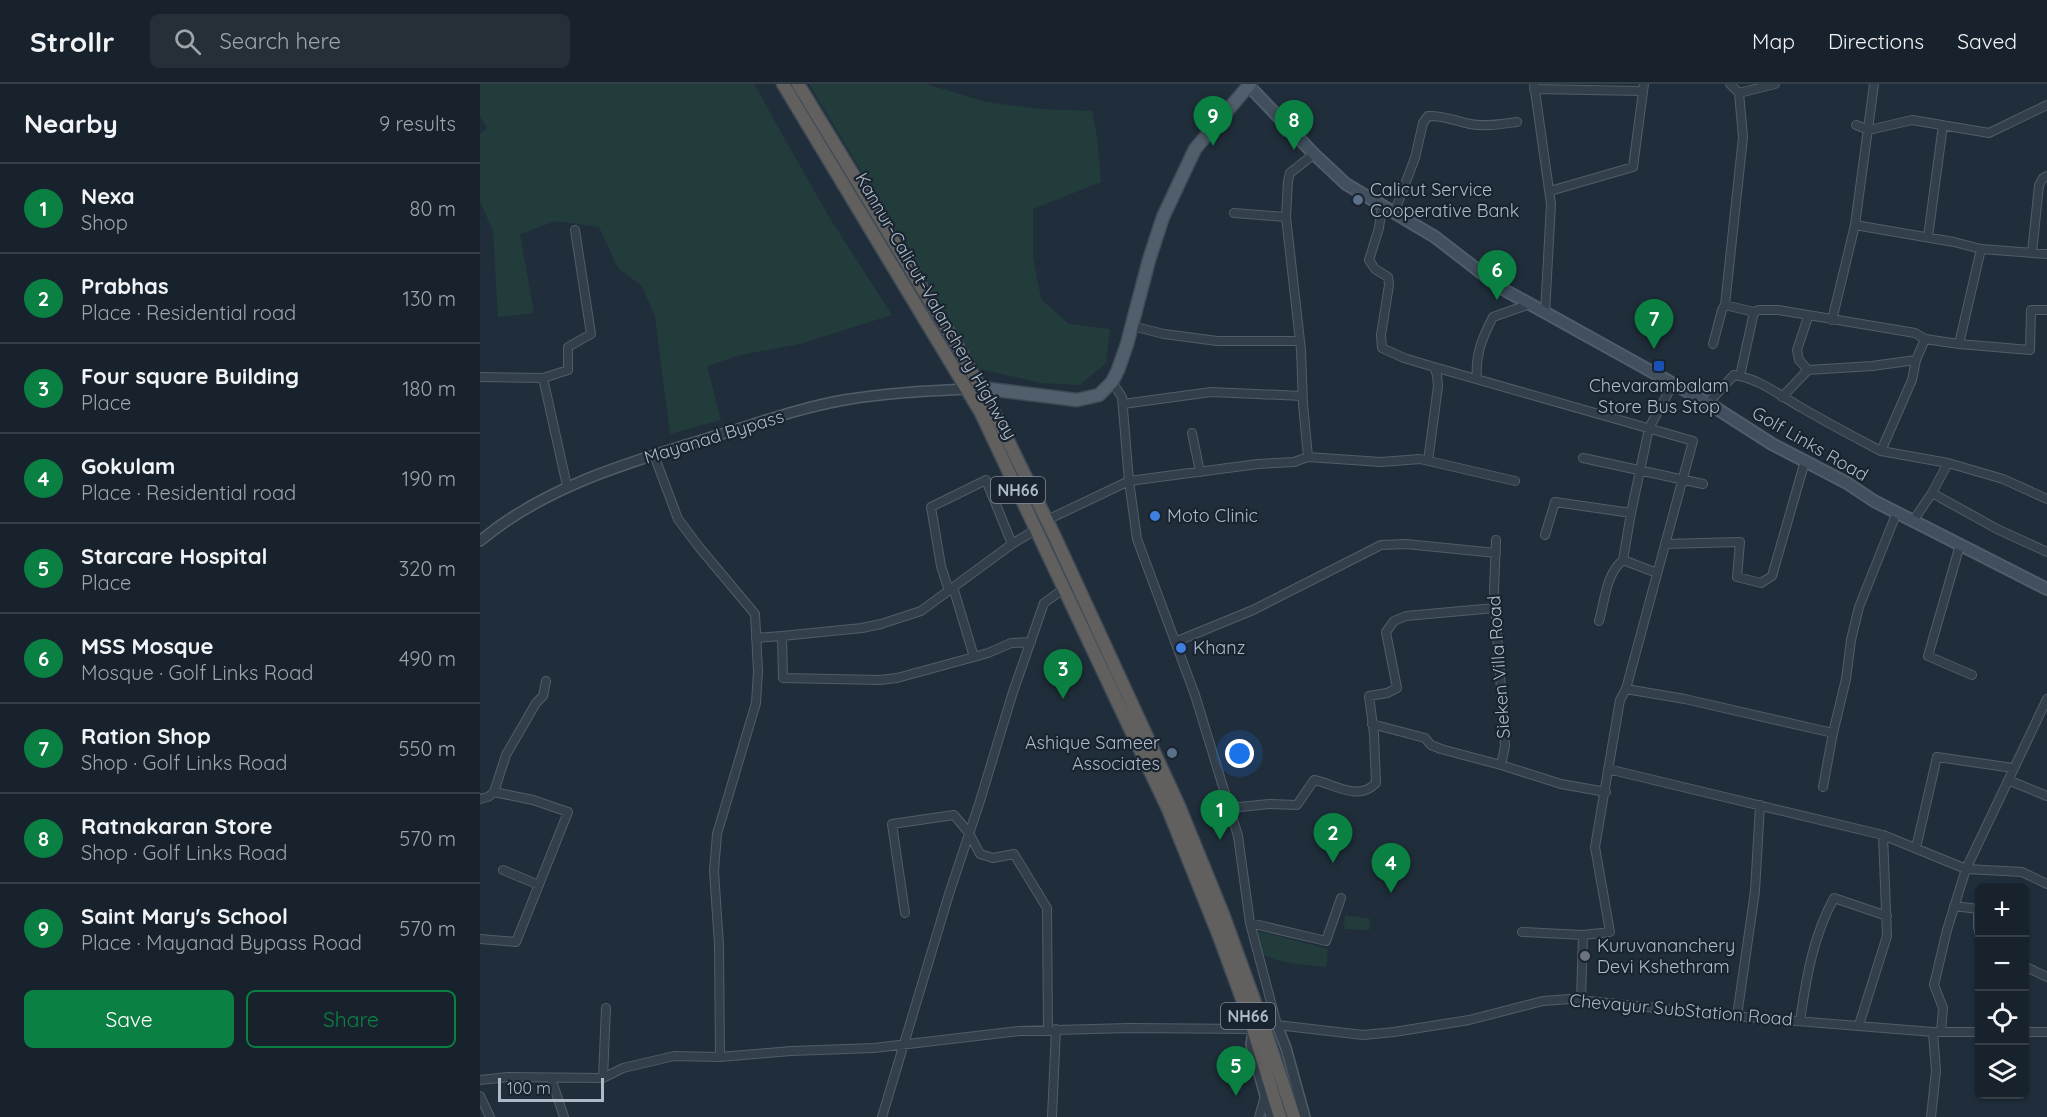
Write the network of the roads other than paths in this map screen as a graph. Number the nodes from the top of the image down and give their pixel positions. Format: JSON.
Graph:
{"nodes":[{"id":1,"x":783,"y":84,"type":"edge"},
{"id":2,"x":798,"y":84,"type":"edge"},
{"id":3,"x":1730,"y":84,"type":"edge"},
{"id":4,"x":1775,"y":84,"type":"edge"},
{"id":5,"x":1874,"y":84,"type":"edge"},
{"id":6,"x":1249,"y":85,"type":"edge"},
{"id":7,"x":1534,"y":86,"type":"edge"},
{"id":8,"x":1643,"y":88,"type":"edge"},
{"id":9,"x":1739,"y":93,"type":"junction"},
{"id":10,"x":2047,"y":105,"type":"edge"},
{"id":11,"x":1517,"y":122,"type":"dead end"},
{"id":12,"x":1856,"y":125,"type":"dead end"},
{"id":13,"x":1943,"y":125,"type":"junction"},
{"id":14,"x":1869,"y":130,"type":"junction"},
{"id":15,"x":1314,"y":154,"type":"junction"},
{"id":16,"x":2047,"y":176,"type":"edge"},
{"id":17,"x":1550,"y":191,"type":"junction"},
{"id":18,"x":1382,"y":206,"type":"junction"},
{"id":19,"x":1234,"y":213,"type":"dead end"},
{"id":20,"x":1394,"y":213,"type":"junction"},
{"id":21,"x":1286,"y":216,"type":"junction"},
{"id":22,"x":1855,"y":225,"type":"junction"},
{"id":23,"x":575,"y":230,"type":"dead end"},
{"id":24,"x":1928,"y":237,"type":"junction"},
{"id":25,"x":1981,"y":249,"type":"junction"},
{"id":26,"x":2032,"y":253,"type":"junction"},
{"id":27,"x":2047,"y":254,"type":"edge"},
{"id":28,"x":1530,"y":304,"type":"junction"},
{"id":29,"x":1725,"y":305,"type":"junction"},
{"id":30,"x":2047,"y":310,"type":"edge"},
{"id":31,"x":1545,"y":312,"type":"junction"},
{"id":32,"x":1754,"y":312,"type":"junction"},
{"id":33,"x":1808,"y":317,"type":"junction"},
{"id":34,"x":1832,"y":320,"type":"junction"},
{"id":35,"x":1132,"y":327,"type":"junction"},
{"id":36,"x":1925,"y":339,"type":"junction"},
{"id":37,"x":1299,"y":341,"type":"junction"},
{"id":38,"x":1713,"y":344,"type":"dead end"},
{"id":39,"x":1959,"y":344,"type":"junction"},
{"id":40,"x":1916,"y":360,"type":"junction"},
{"id":41,"x":1434,"y":367,"type":"junction"},
{"id":42,"x":1808,"y":370,"type":"junction"},
{"id":43,"x":1740,"y":376,"type":"junction"},
{"id":44,"x":480,"y":377,"type":"edge"},
{"id":45,"x":543,"y":378,"type":"junction"},
{"id":46,"x":1477,"y":379,"type":"junction"},
{"id":47,"x":1112,"y":382,"type":"junction"},
{"id":48,"x":1673,"y":384,"type":"junction"},
{"id":49,"x":966,"y":388,"type":"junction"},
{"id":50,"x":981,"y":388,"type":"junction"},
{"id":51,"x":1302,"y":396,"type":"junction"},
{"id":52,"x":1782,"y":397,"type":"junction"},
{"id":53,"x":1708,"y":403,"type":"junction"},
{"id":54,"x":1123,"y":404,"type":"junction"},
{"id":55,"x":1649,"y":428,"type":"junction"},
{"id":56,"x":1192,"y":433,"type":"dead end"},
{"id":57,"x":1881,"y":451,"type":"junction"},
{"id":58,"x":654,"y":456,"type":"junction"},
{"id":59,"x":1308,"y":457,"type":"junction"},
{"id":60,"x":1583,"y":458,"type":"dead end"},
{"id":61,"x":1428,"y":461,"type":"junction"},
{"id":62,"x":1805,"y":461,"type":"junction"},
{"id":63,"x":1948,"y":463,"type":"junction"},
{"id":64,"x":1640,"y":470,"type":"junction"},
{"id":65,"x":1200,"y":472,"type":"junction"},
{"id":66,"x":1683,"y":480,"type":"junction"},
{"id":67,"x":1129,"y":481,"type":"junction"},
{"id":68,"x":1515,"y":481,"type":"dead end"},
{"id":69,"x":1703,"y":484,"type":"dead end"},
{"id":70,"x":567,"y":486,"type":"junction"},
{"id":71,"x":1932,"y":494,"type":"junction"},
{"id":72,"x":2047,"y":499,"type":"edge"},
{"id":73,"x":1897,"y":512,"type":"junction"},
{"id":74,"x":1630,"y":513,"type":"junction"},
{"id":75,"x":1047,"y":520,"type":"junction"},
{"id":76,"x":1913,"y":521,"type":"junction"},
{"id":77,"x":1037,"y":529,"type":"junction"},
{"id":78,"x":1545,"y":535,"type":"dead end"},
{"id":79,"x":1496,"y":540,"type":"dead end"},
{"id":80,"x":480,"y":541,"type":"edge"},
{"id":81,"x":1012,"y":544,"type":"junction"},
{"id":82,"x":1665,"y":544,"type":"junction"},
{"id":83,"x":1960,"y":545,"type":"junction"},
{"id":84,"x":2047,"y":552,"type":"edge"},
{"id":85,"x":1496,"y":553,"type":"junction"},
{"id":86,"x":1623,"y":560,"type":"junction"},
{"id":87,"x":1658,"y":573,"type":"junction"},
{"id":88,"x":1065,"y":588,"type":"junction"},
{"id":89,"x":951,"y":589,"type":"junction"},
{"id":90,"x":2047,"y":589,"type":"edge"},
{"id":91,"x":1495,"y":608,"type":"junction"},
{"id":92,"x":1599,"y":621,"type":"dead end"},
{"id":93,"x":783,"y":636,"type":"junction"},
{"id":94,"x":756,"y":638,"type":"junction"},
{"id":95,"x":1031,"y":642,"type":"junction"},
{"id":96,"x":1175,"y":642,"type":"junction"},
{"id":97,"x":974,"y":657,"type":"junction"},
{"id":98,"x":1972,"y":675,"type":"dead end"},
{"id":99,"x":546,"y":681,"type":"dead end"},
{"id":100,"x":1626,"y":689,"type":"junction"},
{"id":101,"x":2047,"y":699,"type":"edge"},
{"id":102,"x":1372,"y":724,"type":"junction"},
{"id":103,"x":1833,"y":733,"type":"junction"},
{"id":104,"x":1501,"y":765,"type":"junction"},
{"id":105,"x":2013,"y":768,"type":"junction"},
{"id":106,"x":1608,"y":769,"type":"junction"},
{"id":107,"x":2008,"y":780,"type":"junction"},
{"id":108,"x":1823,"y":787,"type":"dead end"},
{"id":109,"x":494,"y":792,"type":"junction"},
{"id":110,"x":1606,"y":792,"type":"junction"},
{"id":111,"x":2047,"y":796,"type":"edge"},
{"id":112,"x":480,"y":800,"type":"edge"},
{"id":113,"x":1760,"y":805,"type":"junction"},
{"id":114,"x":1229,"y":808,"type":"junction"},
{"id":115,"x":969,"y":833,"type":"junction"},
{"id":116,"x":1883,"y":835,"type":"junction"},
{"id":117,"x":1916,"y":848,"type":"junction"},
{"id":118,"x":1966,"y":868,"type":"junction"},
{"id":119,"x":503,"y":870,"type":"dead end"},
{"id":120,"x":2047,"y":884,"type":"edge"},
{"id":121,"x":539,"y":885,"type":"junction"},
{"id":122,"x":1341,"y":898,"type":"dead end"},
{"id":123,"x":1954,"y":906,"type":"junction"},
{"id":124,"x":1975,"y":909,"type":"edge"},
{"id":125,"x":905,"y":913,"type":"dead end"},
{"id":126,"x":1887,"y":916,"type":"junction"},
{"id":127,"x":1250,"y":923,"type":"junction"},
{"id":128,"x":1522,"y":932,"type":"dead end"},
{"id":129,"x":1583,"y":935,"type":"junction"},
{"id":130,"x":480,"y":939,"type":"edge"},
{"id":131,"x":2029,"y":968,"type":"edge"},
{"id":132,"x":2047,"y":977,"type":"edge"},
{"id":133,"x":1581,"y":1000,"type":"junction"},
{"id":134,"x":606,"y":1008,"type":"dead end"},
{"id":135,"x":1737,"y":1016,"type":"junction"},
{"id":136,"x":1800,"y":1021,"type":"junction"},
{"id":137,"x":1277,"y":1025,"type":"junction"},
{"id":138,"x":1859,"y":1025,"type":"junction"},
{"id":139,"x":1052,"y":1029,"type":"junction"},
{"id":140,"x":1253,"y":1029,"type":"junction"},
{"id":141,"x":1937,"y":1032,"type":"junction"},
{"id":142,"x":1975,"y":1032,"type":"edge"},
{"id":143,"x":2029,"y":1032,"type":"edge"},
{"id":144,"x":2047,"y":1032,"type":"edge"},
{"id":145,"x":904,"y":1045,"type":"junction"},
{"id":146,"x":720,"y":1057,"type":"junction"},
{"id":147,"x":551,"y":1078,"type":"junction"},
{"id":148,"x":603,"y":1078,"type":"junction"},
{"id":149,"x":480,"y":1080,"type":"edge"},
{"id":150,"x":480,"y":1096,"type":"edge"},
{"id":151,"x":1265,"y":1096,"type":"junction"},
{"id":152,"x":490,"y":1117,"type":"edge"},
{"id":153,"x":564,"y":1117,"type":"edge"},
{"id":154,"x":882,"y":1117,"type":"edge"},
{"id":155,"x":1052,"y":1117,"type":"edge"},
{"id":156,"x":1260,"y":1117,"type":"edge"},
{"id":157,"x":1271,"y":1117,"type":"edge"},
{"id":158,"x":1280,"y":1117,"type":"edge"},
{"id":159,"x":1294,"y":1117,"type":"edge"},
{"id":160,"x":1305,"y":1117,"type":"edge"},
{"id":161,"x":1931,"y":1117,"type":"edge"}],
"edges":[{"from":1,"to":49,"type":"highway","name":"Kannur-Calicut-Valanchery Highway","number":"NH66"},
{"from":2,"to":50,"type":"highway","name":"Kannur-Calicut-Valanchery Highway","number":"NH66"},
{"from":3,"to":9,"type":"street"},
{"from":4,"to":9,"type":"street"},
{"from":5,"to":14,"type":"street"},
{"from":6,"to":15,"type":"main road","name":"Golf Links Road"},
{"from":6,"to":35,"type":"main road"},
{"from":7,"to":8,"type":"street"},
{"from":7,"to":17,"type":"street"},
{"from":8,"to":17,"type":"street"},
{"from":9,"to":29,"type":"street"},
{"from":10,"to":13,"type":"street"},
{"from":11,"to":20,"type":"street"},
{"from":12,"to":14,"type":"street"},
{"from":13,"to":14,"type":"street"},
{"from":13,"to":24,"type":"street"},
{"from":14,"to":22,"type":"street"},
{"from":15,"to":18,"type":"main road","name":"Golf Links Road"},
{"from":15,"to":21,"type":"street"},
{"from":16,"to":26,"type":"street"},
{"from":17,"to":31,"type":"street"},
{"from":18,"to":20,"type":"main road","name":"Golf Links Road"},
{"from":18,"to":41,"type":"street"},
{"from":19,"to":21,"type":"street"},
{"from":20,"to":28,"type":"main road","name":"Golf Links Road"},
{"from":21,"to":37,"type":"street"},
{"from":22,"to":24,"type":"street"},
{"from":22,"to":34,"type":"street"},
{"from":23,"to":45,"type":"street"},
{"from":24,"to":25,"type":"street"},
{"from":25,"to":26,"type":"street"},
{"from":25,"to":39,"type":"street"},
{"from":26,"to":27,"type":"street"},
{"from":28,"to":31,"type":"main road","name":"Golf Links Road"},
{"from":28,"to":46,"type":"street"},
{"from":29,"to":32,"type":"street"},
{"from":29,"to":38,"type":"street"},
{"from":30,"to":39,"type":"street"},
{"from":31,"to":48,"type":"main road","name":"Golf Links Road"},
{"from":32,"to":33,"type":"street"},
{"from":32,"to":43,"type":"street"},
{"from":33,"to":34,"type":"street"},
{"from":33,"to":42,"type":"street"},
{"from":34,"to":36,"type":"street"},
{"from":35,"to":37,"type":"street"},
{"from":35,"to":47,"type":"main road"},
{"from":36,"to":39,"type":"street"},
{"from":36,"to":40,"type":"street"},
{"from":37,"to":51,"type":"street"},
{"from":40,"to":42,"type":"street"},
{"from":40,"to":57,"type":"street"},
{"from":41,"to":46,"type":"street"},
{"from":41,"to":61,"type":"street"},
{"from":42,"to":52,"type":"street"},
{"from":43,"to":52,"type":"street"},
{"from":43,"to":53,"type":"street"},
{"from":44,"to":45,"type":"street"},
{"from":45,"to":70,"type":"street"},
{"from":46,"to":55,"type":"street"},
{"from":47,"to":50,"type":"main road"},
{"from":47,"to":54,"type":"street"},
{"from":48,"to":53,"type":"main road","name":"Golf Links Road"},
{"from":48,"to":55,"type":"street"},
{"from":49,"to":58,"type":"street","name":"Mayanad Bypass"},
{"from":49,"to":77,"type":"highway","name":"Kannur-Calicut-Valanchery Highway","number":"NH66"},
{"from":50,"to":75,"type":"highway","name":"Kannur-Calicut-Valanchery Highway","number":"NH66"},
{"from":51,"to":54,"type":"street"},
{"from":51,"to":59,"type":"street"},
{"from":52,"to":57,"type":"street"},
{"from":53,"to":62,"type":"main road","name":"Golf Links Road"},
{"from":54,"to":67,"type":"street"},
{"from":55,"to":64,"type":"street"},
{"from":55,"to":66,"type":"street"},
{"from":56,"to":65,"type":"street"},
{"from":57,"to":63,"type":"street"},
{"from":58,"to":70,"type":"street","name":"Mayanad Bypass"},
{"from":58,"to":94,"type":"street"},
{"from":59,"to":61,"type":"street"},
{"from":59,"to":65,"type":"street"},
{"from":60,"to":64,"type":"street"},
{"from":61,"to":68,"type":"street"},
{"from":62,"to":73,"type":"main road","name":"Golf Links Road"},
{"from":62,"to":82,"type":"street"},
{"from":63,"to":71,"type":"street"},
{"from":63,"to":72,"type":"street"},
{"from":64,"to":66,"type":"street"},
{"from":64,"to":74,"type":"street"},
{"from":65,"to":67,"type":"street"},
{"from":66,"to":69,"type":"street"},
{"from":66,"to":82,"type":"street"},
{"from":67,"to":75,"type":"street"},
{"from":67,"to":96,"type":"street"},
{"from":70,"to":80,"type":"street","name":"Mayanad Bypass"},
{"from":71,"to":76,"type":"street"},
{"from":71,"to":84,"type":"street"},
{"from":73,"to":76,"type":"main road","name":"Golf Links Road"},
{"from":73,"to":103,"type":"street"},
{"from":74,"to":78,"type":"street"},
{"from":74,"to":86,"type":"street"},
{"from":75,"to":159,"type":"highway","name":"Kannur-Calicut-Valanchery Highway","number":"NH66"},
{"from":76,"to":83,"type":"main road","name":"Golf Links Road"},
{"from":77,"to":81,"type":"street"},
{"from":77,"to":88,"type":"highway","name":"Kannur-Calicut-Valanchery Highway","number":"NH66"},
{"from":79,"to":85,"type":"street","name":"Sieken Villa Road"},
{"from":81,"to":89,"type":"street"},
{"from":81,"to":89,"type":"street"},
{"from":82,"to":87,"type":"street"},
{"from":83,"to":90,"type":"main road","name":"Golf Links Road"},
{"from":83,"to":98,"type":"street"},
{"from":85,"to":91,"type":"street","name":"Sieken Villa Road"},
{"from":85,"to":96,"type":"street"},
{"from":86,"to":87,"type":"street"},
{"from":86,"to":92,"type":"street"},
{"from":87,"to":100,"type":"street"},
{"from":88,"to":95,"type":"street"},
{"from":88,"to":140,"type":"highway","name":"Kannur-Calicut-Valanchery Highway","number":"NH66"},
{"from":89,"to":93,"type":"street"},
{"from":89,"to":97,"type":"street"},
{"from":91,"to":102,"type":"street"},
{"from":91,"to":104,"type":"street","name":"Sieken Villa Road"},
{"from":93,"to":94,"type":"street"},
{"from":93,"to":97,"type":"street"},
{"from":94,"to":146,"type":"street"},
{"from":95,"to":97,"type":"street"},
{"from":95,"to":115,"type":"street"},
{"from":96,"to":114,"type":"street"},
{"from":99,"to":109,"type":"street"},
{"from":100,"to":103,"type":"street"},
{"from":100,"to":106,"type":"street"},
{"from":101,"to":105,"type":"street"},
{"from":102,"to":104,"type":"street","name":"Sieken Villa Road"},
{"from":102,"to":114,"type":"street"},
{"from":103,"to":108,"type":"street"},
{"from":104,"to":110,"type":"street"},
{"from":105,"to":107,"type":"street"},
{"from":105,"to":117,"type":"street"},
{"from":106,"to":110,"type":"street"},
{"from":106,"to":113,"type":"street"},
{"from":107,"to":111,"type":"street"},
{"from":107,"to":118,"type":"street"},
{"from":109,"to":112,"type":"street"},
{"from":109,"to":121,"type":"street"},
{"from":110,"to":129,"type":"street"},
{"from":113,"to":116,"type":"street"},
{"from":113,"to":135,"type":"street"},
{"from":114,"to":127,"type":"street"},
{"from":115,"to":125,"type":"street"},
{"from":115,"to":139,"type":"street"},
{"from":115,"to":145,"type":"street"},
{"from":116,"to":117,"type":"street"},
{"from":116,"to":126,"type":"street"},
{"from":117,"to":118,"type":"street"},
{"from":118,"to":120,"type":"street"},
{"from":118,"to":123,"type":"street"},
{"from":119,"to":121,"type":"street"},
{"from":121,"to":130,"type":"street"},
{"from":122,"to":127,"type":"street"},
{"from":123,"to":124,"type":"street"},
{"from":123,"to":141,"type":"street"},
{"from":126,"to":136,"type":"street"},
{"from":126,"to":138,"type":"street"},
{"from":127,"to":137,"type":"street"},
{"from":128,"to":129,"type":"street"},
{"from":129,"to":133,"type":"street"},
{"from":131,"to":132,"type":"street"},
{"from":133,"to":135,"type":"street","name":"Chevayur SubStation Road"},
{"from":133,"to":137,"type":"street","name":"Chevayur SubStation Road"},
{"from":134,"to":148,"type":"street"},
{"from":135,"to":136,"type":"street","name":"Chevayur SubStation Road"},
{"from":136,"to":138,"type":"street","name":"Chevayur SubStation Road"},
{"from":137,"to":160,"type":"street"},
{"from":138,"to":141,"type":"street","name":"Chevayur SubStation Road"},
{"from":139,"to":140,"type":"street"},
{"from":139,"to":145,"type":"street"},
{"from":139,"to":155,"type":"street"},
{"from":140,"to":151,"type":"street"},
{"from":140,"to":158,"type":"highway","name":"Kannur-Calicut-Valanchery Highway","number":"NH66"},
{"from":141,"to":142,"type":"street","name":"Chevayur SubStation Road"},
{"from":141,"to":161,"type":"street"},
{"from":143,"to":144,"type":"street"},
{"from":145,"to":146,"type":"street"},
{"from":145,"to":154,"type":"street"},
{"from":146,"to":148,"type":"street"},
{"from":147,"to":148,"type":"street"},
{"from":147,"to":149,"type":"street"},
{"from":147,"to":153,"type":"street"},
{"from":150,"to":152,"type":"street"},
{"from":151,"to":156,"type":"street"},
{"from":151,"to":157,"type":"street"}]}
